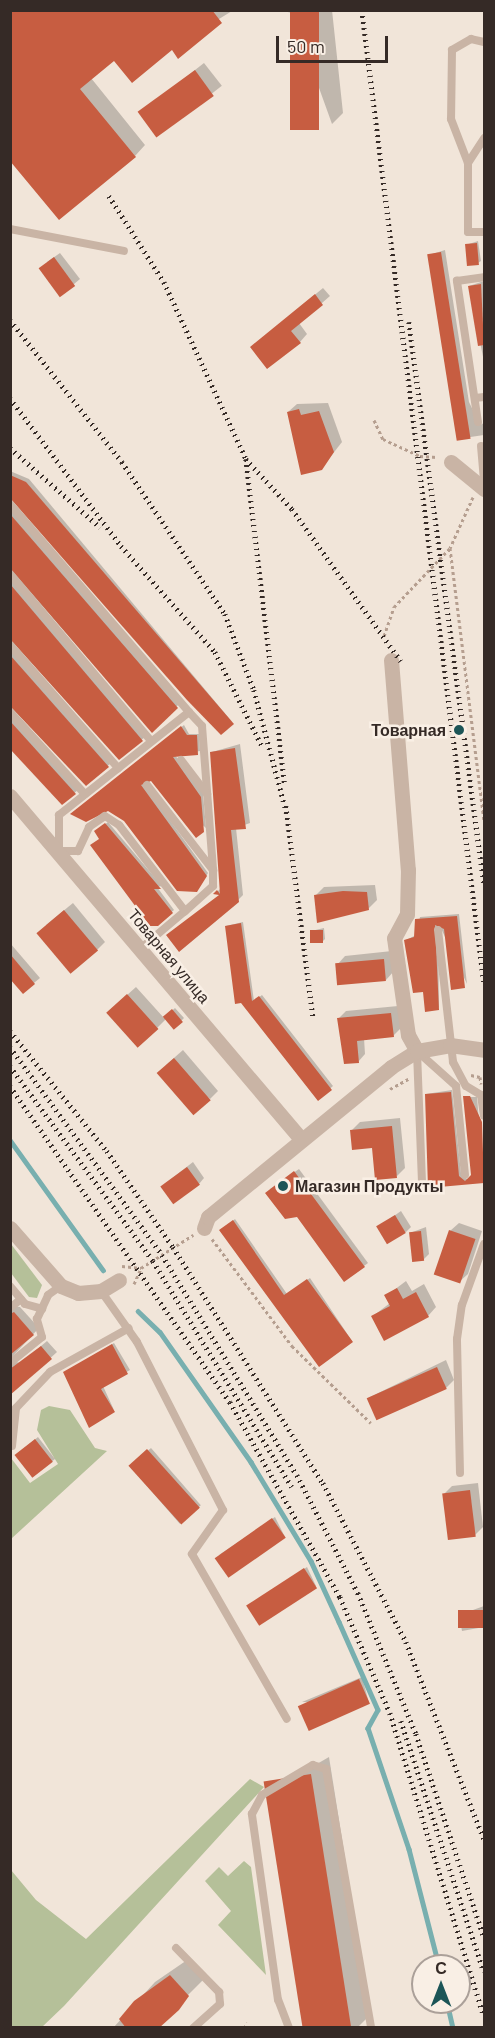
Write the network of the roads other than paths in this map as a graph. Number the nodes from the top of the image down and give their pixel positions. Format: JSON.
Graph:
{"nodes":[{"id":1,"x":484,"y":42,"type":"edge"},
{"id":2,"x":484,"y":138,"type":"edge"},
{"id":3,"x":468,"y":164,"type":"junction"},
{"id":4,"x":10,"y":229,"type":"edge"},
{"id":5,"x":484,"y":232,"type":"edge"},
{"id":6,"x":124,"y":251,"type":"dead end"},
{"id":7,"x":484,"y":277,"type":"edge"},
{"id":8,"x":484,"y":397,"type":"edge"},
{"id":9,"x":475,"y":398,"type":"junction"},
{"id":10,"x":478,"y":422,"type":"dead end"},
{"id":11,"x":481,"y":446,"type":"dead end"},
{"id":12,"x":451,"y":462,"type":"road end"},
{"id":13,"x":483,"y":484,"type":"edge"},
{"id":14,"x":10,"y":504,"type":"edge"},
{"id":15,"x":10,"y":574,"type":"edge"},
{"id":16,"x":10,"y":645,"type":"edge"},
{"id":17,"x":391,"y":660,"type":"dead end"},
{"id":18,"x":10,"y":712,"type":"edge"},
{"id":19,"x":189,"y":712,"type":"junction"},
{"id":20,"x":151,"y":741,"type":"junction"},
{"id":21,"x":181,"y":760,"type":"dead end"},
{"id":22,"x":118,"y":768,"type":"junction"},
{"id":23,"x":147,"y":785,"type":"dead end"},
{"id":24,"x":85,"y":794,"type":"junction"},
{"id":25,"x":10,"y":796,"type":"edge"},
{"id":26,"x":208,"y":796,"type":"junction"},
{"id":27,"x":59,"y":851,"type":"junction"},
{"id":28,"x":213,"y":870,"type":"junction"},
{"id":29,"x":185,"y":911,"type":"junction"},
{"id":30,"x":438,"y":930,"type":"dead end"},
{"id":31,"x":139,"y":950,"type":"junction"},
{"id":32,"x":450,"y":1045,"type":"junction"},
{"id":33,"x":484,"y":1050,"type":"edge"},
{"id":34,"x":417,"y":1051,"type":"junction"},
{"id":35,"x":484,"y":1116,"type":"edge"},
{"id":36,"x":301,"y":1138,"type":"junction"},
{"id":37,"x":465,"y":1175,"type":"dead end"},
{"id":38,"x":422,"y":1185,"type":"dead end"},
{"id":39,"x":10,"y":1228,"type":"edge"},
{"id":40,"x":204,"y":1228,"type":"road end"},
{"id":41,"x":484,"y":1244,"type":"edge"},
{"id":42,"x":119,"y":1280,"type":"road end"},
{"id":43,"x":10,"y":1286,"type":"edge"},
{"id":44,"x":61,"y":1286,"type":"junction"},
{"id":45,"x":101,"y":1291,"type":"junction"},
{"id":46,"x":21,"y":1299,"type":"junction"},
{"id":47,"x":10,"y":1308,"type":"edge"},
{"id":48,"x":42,"y":1309,"type":"junction"},
{"id":49,"x":129,"y":1328,"type":"junction"},
{"id":50,"x":10,"y":1363,"type":"edge"},
{"id":51,"x":12,"y":1446,"type":"edge"},
{"id":52,"x":460,"y":1473,"type":"dead end"},
{"id":53,"x":287,"y":1719,"type":"dead end"},
{"id":54,"x":176,"y":1948,"type":"dead end"},
{"id":55,"x":193,"y":2028,"type":"edge"},
{"id":56,"x":289,"y":2028,"type":"edge"},
{"id":57,"x":371,"y":2028,"type":"edge"}],
"edges":[{"from":1,"to":3,"type":"lane"},
{"from":2,"to":3,"type":"lane"},
{"from":3,"to":5,"type":"lane"},
{"from":4,"to":6,"type":"lane"},
{"from":7,"to":9,"type":"lane"},
{"from":8,"to":9,"type":"lane"},
{"from":9,"to":10,"type":"lane"},
{"from":11,"to":13,"type":"lane"},
{"from":12,"to":13,"type":"street"},
{"from":14,"to":19,"type":"lane"},
{"from":15,"to":20,"type":"lane"},
{"from":16,"to":22,"type":"lane"},
{"from":17,"to":34,"type":"street"},
{"from":18,"to":24,"type":"lane"},
{"from":19,"to":20,"type":"lane"},
{"from":19,"to":26,"type":"lane"},
{"from":20,"to":22,"type":"lane"},
{"from":21,"to":26,"type":"lane"},
{"from":22,"to":24,"type":"lane"},
{"from":23,"to":28,"type":"lane"},
{"from":24,"to":27,"type":"lane"},
{"from":25,"to":27,"type":"street","name":"Товарная улица"},
{"from":26,"to":28,"type":"lane"},
{"from":27,"to":29,"type":"lane"},
{"from":27,"to":31,"type":"street","name":"Товарная улица"},
{"from":28,"to":29,"type":"lane"},
{"from":29,"to":31,"type":"lane"},
{"from":30,"to":32,"type":"lane"},
{"from":31,"to":36,"type":"street","name":"Товарная улица"},
{"from":32,"to":33,"type":"street"},
{"from":32,"to":34,"type":"street"},
{"from":32,"to":35,"type":"lane"},
{"from":34,"to":36,"type":"street"},
{"from":34,"to":37,"type":"lane"},
{"from":34,"to":38,"type":"lane"},
{"from":36,"to":40,"type":"street"},
{"from":39,"to":44,"type":"street"},
{"from":41,"to":52,"type":"lane"},
{"from":42,"to":45,"type":"street"},
{"from":43,"to":46,"type":"lane"},
{"from":44,"to":45,"type":"street"},
{"from":44,"to":48,"type":"lane"},
{"from":45,"to":49,"type":"lane"},
{"from":46,"to":47,"type":"lane"},
{"from":46,"to":48,"type":"lane"},
{"from":48,"to":50,"type":"lane"},
{"from":49,"to":51,"type":"lane"},
{"from":49,"to":53,"type":"lane"},
{"from":54,"to":55,"type":"lane"},
{"from":56,"to":57,"type":"lane"}]}
